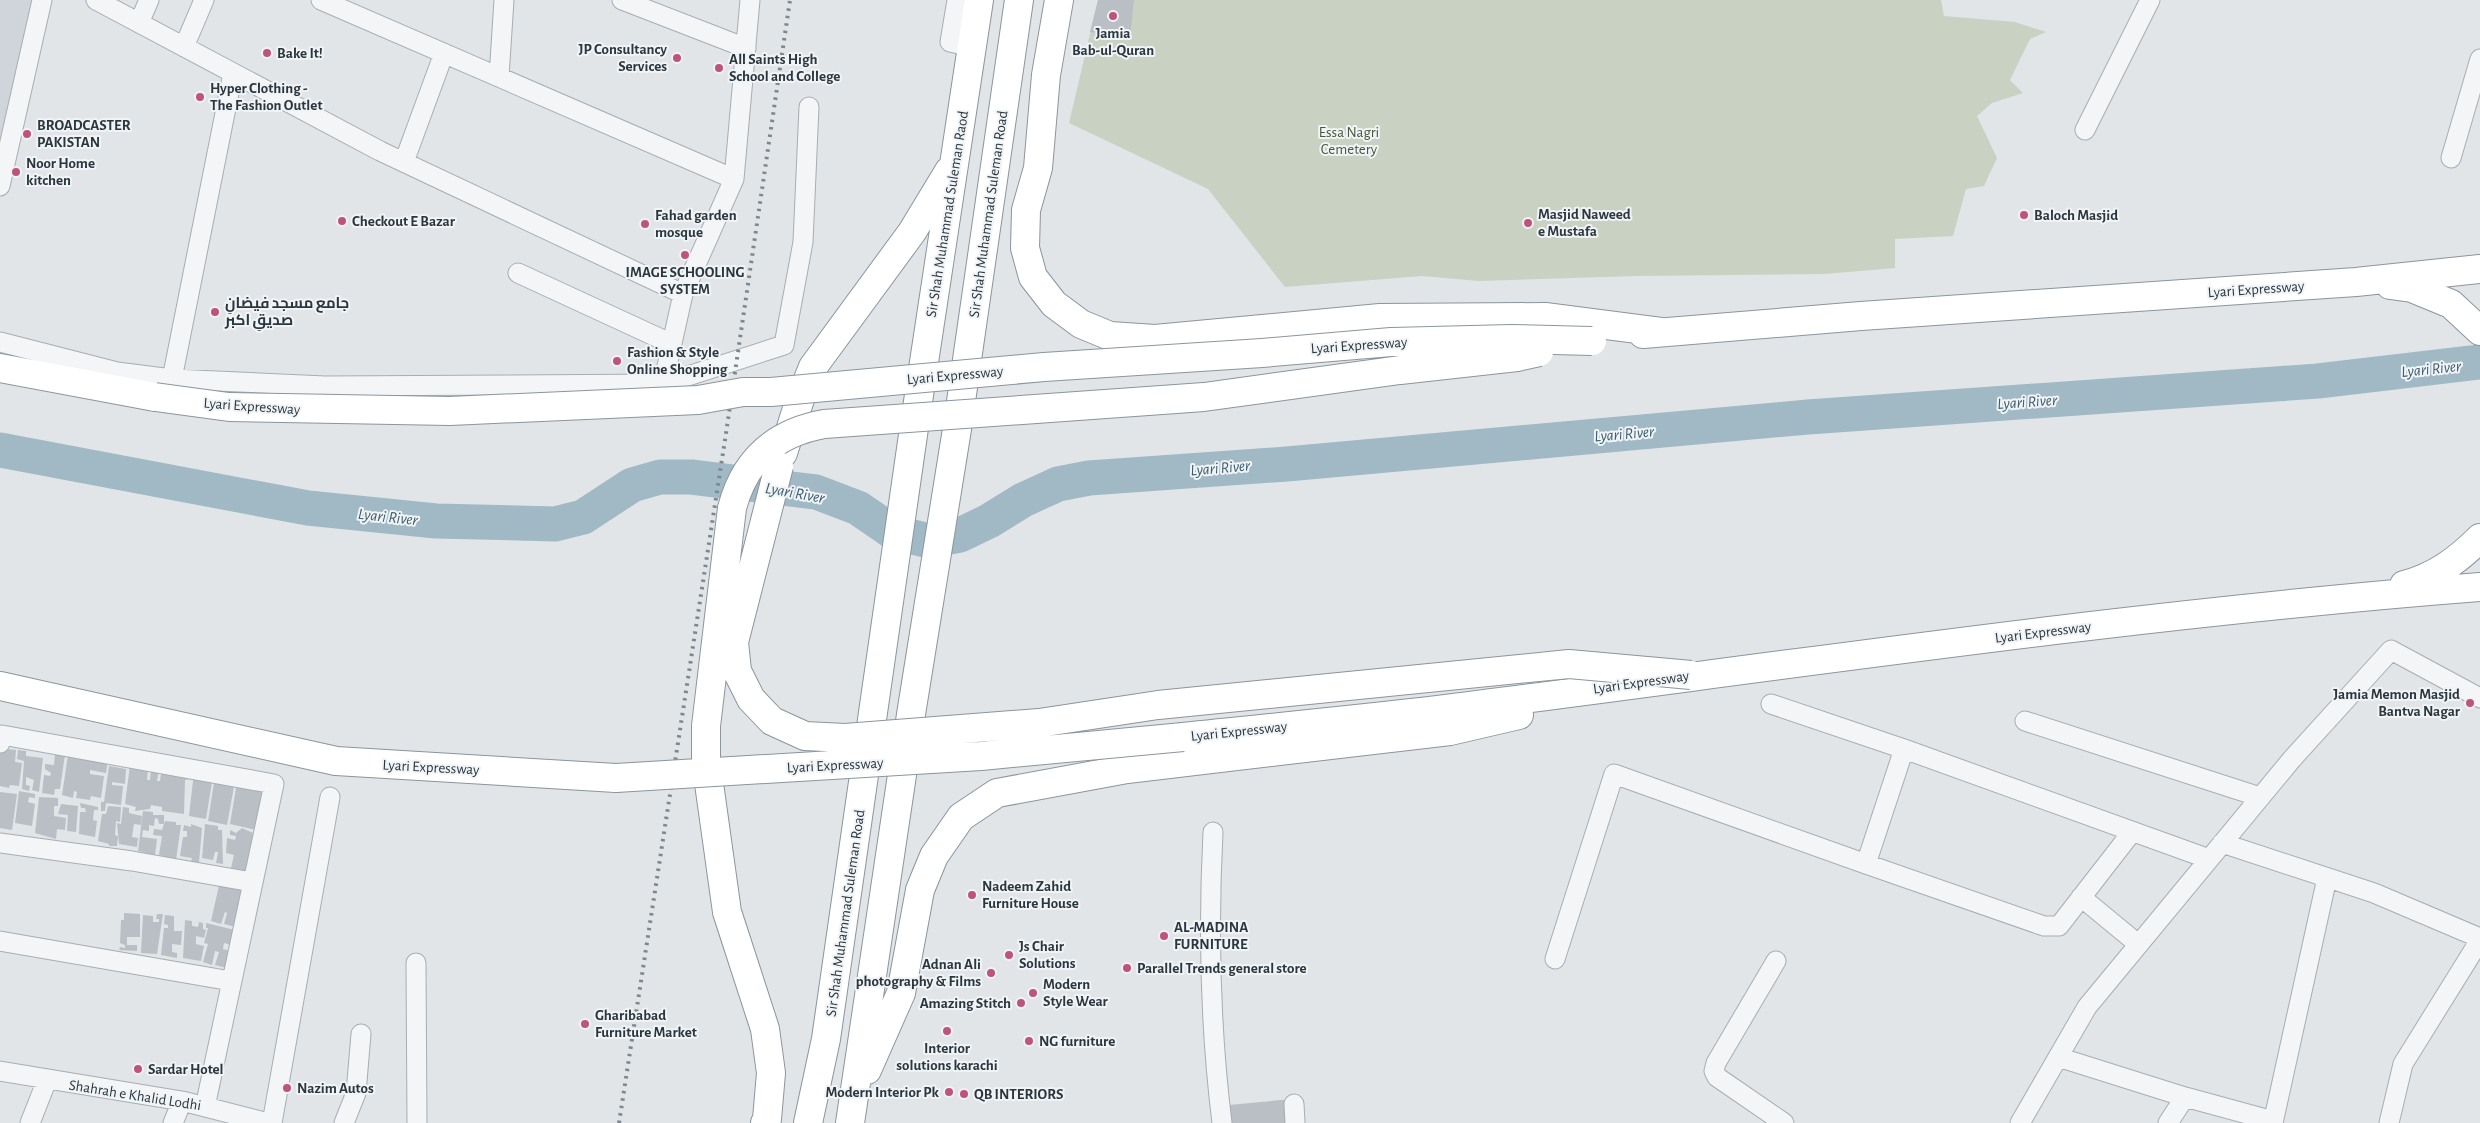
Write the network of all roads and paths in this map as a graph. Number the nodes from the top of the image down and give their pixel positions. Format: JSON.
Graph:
{"nodes":[{"id":1,"x":42,"y":0,"type":"edge"},
{"id":2,"x":97,"y":0,"type":"edge"},
{"id":3,"x":149,"y":0,"type":"edge"},
{"id":4,"x":204,"y":0,"type":"edge"},
{"id":5,"x":504,"y":0,"type":"edge"},
{"id":6,"x":622,"y":0,"type":"edge"},
{"id":7,"x":750,"y":0,"type":"edge"},
{"id":8,"x":957,"y":0,"type":"edge"},
{"id":9,"x":979,"y":0,"type":"edge"},
{"id":10,"x":1020,"y":0,"type":"edge"},
{"id":11,"x":1059,"y":0,"type":"edge"},
{"id":12,"x":2150,"y":0,"type":"edge"},
{"id":13,"x":327,"y":1,"type":"edge"},
{"id":14,"x":139,"y":23,"type":"junction"},
{"id":15,"x":184,"y":47,"type":"junction"},
{"id":16,"x":972,"y":47,"type":"junction"},
{"id":17,"x":746,"y":48,"type":"junction"},
{"id":18,"x":444,"y":53,"type":"junction"},
{"id":19,"x":2480,"y":59,"type":"edge"},
{"id":20,"x":232,"y":73,"type":"junction"},
{"id":21,"x":499,"y":78,"type":"junction"},
{"id":22,"x":808,"y":107,"type":"dead end"},
{"id":23,"x":2085,"y":130,"type":"dead end"},
{"id":24,"x":2451,"y":158,"type":"dead end"},
{"id":25,"x":956,"y":160,"type":"junction"},
{"id":26,"x":404,"y":162,"type":"junction"},
{"id":27,"x":734,"y":179,"type":"junction"},
{"id":28,"x":0,"y":186,"type":"edge"},
{"id":29,"x":2480,"y":269,"type":"edge"},
{"id":30,"x":518,"y":273,"type":"dead end"},
{"id":31,"x":2356,"y":282,"type":"junction"},
{"id":32,"x":683,"y":294,"type":"junction"},
{"id":33,"x":2480,"y":331,"type":"edge"},
{"id":34,"x":1661,"y":332,"type":"junction"},
{"id":35,"x":1592,"y":341,"type":"junction"},
{"id":36,"x":0,"y":342,"type":"edge"},
{"id":37,"x":672,"y":344,"type":"junction"},
{"id":38,"x":0,"y":368,"type":"edge"},
{"id":39,"x":172,"y":379,"type":"junction"},
{"id":40,"x":663,"y":384,"type":"junction"},
{"id":41,"x":2480,"y":538,"type":"edge"},
{"id":42,"x":2480,"y":587,"type":"edge"},
{"id":43,"x":2366,"y":596,"type":"junction"},
{"id":44,"x":1691,"y":675,"type":"junction"},
{"id":45,"x":2480,"y":683,"type":"edge"},
{"id":46,"x":2455,"y":684,"type":"junction"},
{"id":47,"x":0,"y":686,"type":"edge"},
{"id":48,"x":2480,"y":698,"type":"edge"},
{"id":49,"x":876,"y":702,"type":"joint"},
{"id":50,"x":1771,"y":704,"type":"dead end"},
{"id":51,"x":2025,"y":721,"type":"dead end"},
{"id":52,"x":0,"y":743,"type":"edge"},
{"id":53,"x":1904,"y":750,"type":"junction"},
{"id":54,"x":330,"y":797,"type":"dead end"},
{"id":55,"x":2260,"y":797,"type":"junction"},
{"id":56,"x":1214,"y":832,"type":"dead end"},
{"id":57,"x":2132,"y":832,"type":"junction"},
{"id":58,"x":0,"y":843,"type":"edge"},
{"id":59,"x":2222,"y":843,"type":"junction"},
{"id":60,"x":2209,"y":859,"type":"junction"},
{"id":61,"x":1866,"y":864,"type":"junction"},
{"id":62,"x":2328,"y":878,"type":"junction"},
{"id":63,"x":252,"y":882,"type":"junction"},
{"id":64,"x":2081,"y":897,"type":"junction"},
{"id":65,"x":2480,"y":939,"type":"edge"},
{"id":66,"x":0,"y":941,"type":"edge"},
{"id":67,"x":2138,"y":944,"type":"junction"},
{"id":68,"x":1555,"y":959,"type":"dead end"},
{"id":69,"x":1776,"y":961,"type":"dead end"},
{"id":70,"x":416,"y":963,"type":"dead end"},
{"id":71,"x":231,"y":981,"type":"junction"},
{"id":72,"x":361,"y":1034,"type":"dead end"},
{"id":73,"x":2058,"y":1056,"type":"junction"},
{"id":74,"x":0,"y":1071,"type":"edge"},
{"id":75,"x":771,"y":1073,"type":"junction"},
{"id":76,"x":47,"y":1080,"type":"junction"},
{"id":77,"x":2185,"y":1097,"type":"junction"},
{"id":78,"x":182,"y":1101,"type":"junction"},
{"id":79,"x":1294,"y":1104,"type":"dead end"},
{"id":80,"x":205,"y":1107,"type":"junction"},
{"id":81,"x":852,"y":1112,"type":"edge"},
{"id":82,"x":2273,"y":1122,"type":"edge"},
{"id":83,"x":30,"y":1123,"type":"edge"},
{"id":84,"x":173,"y":1123,"type":"edge"},
{"id":85,"x":270,"y":1123,"type":"edge"},
{"id":86,"x":344,"y":1123,"type":"edge"},
{"id":87,"x":416,"y":1123,"type":"edge"},
{"id":88,"x":765,"y":1123,"type":"edge"},
{"id":89,"x":788,"y":1123,"type":"edge"},
{"id":90,"x":808,"y":1123,"type":"edge"},
{"id":91,"x":1222,"y":1123,"type":"edge"},
{"id":92,"x":1295,"y":1123,"type":"edge"},
{"id":93,"x":1784,"y":1123,"type":"edge"},
{"id":94,"x":2020,"y":1123,"type":"edge"},
{"id":95,"x":2168,"y":1123,"type":"edge"},
{"id":96,"x":2389,"y":1123,"type":"edge"}],
"edges":[{"from":1,"to":28,"type":"street"},
{"from":2,"to":14,"type":"street"},
{"from":3,"to":14,"type":"street"},
{"from":4,"to":15,"type":"street"},
{"from":5,"to":21,"type":"street"},
{"from":6,"to":17,"type":"street"},
{"from":7,"to":17,"type":"street"},
{"from":8,"to":16,"type":"street"},
{"from":9,"to":16,"type":"highway","name":"Sir Shah Muhammad Suleman Raod"},
{"from":10,"to":81,"type":"highway","name":"Sir Shah Muhammad Suleman Road"},
{"from":11,"to":34,"type":"highway"},
{"from":12,"to":23,"type":"street"},
{"from":13,"to":18,"type":"street"},
{"from":14,"to":15,"type":"street"},
{"from":15,"to":20,"type":"street"},
{"from":16,"to":25,"type":"highway","name":"Sir Shah Muhammad Suleman Raod"},
{"from":17,"to":27,"type":"street"},
{"from":18,"to":21,"type":"street"},
{"from":18,"to":26,"type":"street"},
{"from":19,"to":24,"type":"street"},
{"from":20,"to":26,"type":"street"},
{"from":20,"to":39,"type":"street"},
{"from":21,"to":27,"type":"street"},
{"from":22,"to":40,"type":"street"},
{"from":25,"to":44,"type":"highway","bridge":true},
{"from":25,"to":49,"type":"highway","name":"Sir Shah Muhammad Suleman Raod"},
{"from":26,"to":32,"type":"street"},
{"from":27,"to":32,"type":"street"},
{"from":29,"to":31,"type":"highway","name":"Lyari Expressway"},
{"from":30,"to":37,"type":"street"},
{"from":31,"to":33,"type":"highway"},
{"from":31,"to":34,"type":"highway","name":"Lyari Expressway"},
{"from":32,"to":37,"type":"street"},
{"from":34,"to":35,"type":"highway","name":"Lyari Expressway"},
{"from":35,"to":38,"type":"highway","name":"Lyari Expressway","bridge":true},
{"from":35,"to":75,"type":"highway","bridge":true},
{"from":36,"to":39,"type":"street"},
{"from":37,"to":40,"type":"street"},
{"from":39,"to":40,"type":"street"},
{"from":41,"to":43,"type":"highway"},
{"from":42,"to":43,"type":"highway","name":"Lyari Expressway"},
{"from":43,"to":44,"type":"highway","name":"Lyari Expressway"},
{"from":44,"to":47,"type":"highway","name":"Lyari Expressway","bridge":true},
{"from":44,"to":81,"type":"highway"},
{"from":45,"to":46,"type":"street"},
{"from":46,"to":48,"type":"street"},
{"from":46,"to":55,"type":"street"},
{"from":49,"to":90,"type":"highway","name":"Sir Shah Muhammad Suleman Road"},
{"from":50,"to":53,"type":"street"},
{"from":51,"to":55,"type":"street"},
{"from":52,"to":63,"type":"street"},
{"from":53,"to":57,"type":"street"},
{"from":53,"to":61,"type":"street"},
{"from":54,"to":85,"type":"street"},
{"from":55,"to":59,"type":"street"},
{"from":56,"to":91,"type":"street"},
{"from":57,"to":60,"type":"street"},
{"from":57,"to":64,"type":"street"},
{"from":58,"to":63,"type":"street"},
{"from":59,"to":60,"type":"street"},
{"from":59,"to":62,"type":"street"},
{"from":60,"to":67,"type":"street"},
{"from":61,"to":64,"type":"street"},
{"from":61,"to":68,"type":"street"},
{"from":62,"to":65,"type":"street"},
{"from":62,"to":82,"type":"street"},
{"from":63,"to":71,"type":"street"},
{"from":64,"to":67,"type":"street"},
{"from":65,"to":96,"type":"street"},
{"from":66,"to":71,"type":"street"},
{"from":67,"to":73,"type":"street"},
{"from":69,"to":93,"type":"street"},
{"from":70,"to":87,"type":"street"},
{"from":71,"to":80,"type":"street"},
{"from":72,"to":86,"type":"street"},
{"from":73,"to":77,"type":"street"},
{"from":73,"to":94,"type":"street"},
{"from":74,"to":76,"type":"street","name":"Shahrah e Khalid Lodhi"},
{"from":75,"to":88,"type":"highway"},
{"from":75,"to":89,"type":"highway"},
{"from":76,"to":78,"type":"street","name":"Shahrah e Khalid Lodhi"},
{"from":76,"to":83,"type":"street"},
{"from":77,"to":82,"type":"street"},
{"from":77,"to":95,"type":"street"},
{"from":78,"to":80,"type":"street","name":"Shahrah e Khalid Lodhi"},
{"from":78,"to":84,"type":"street"},
{"from":79,"to":92,"type":"street"},
{"from":80,"to":85,"type":"street","name":"Shahrah e Khalid Lodhi"}]}
